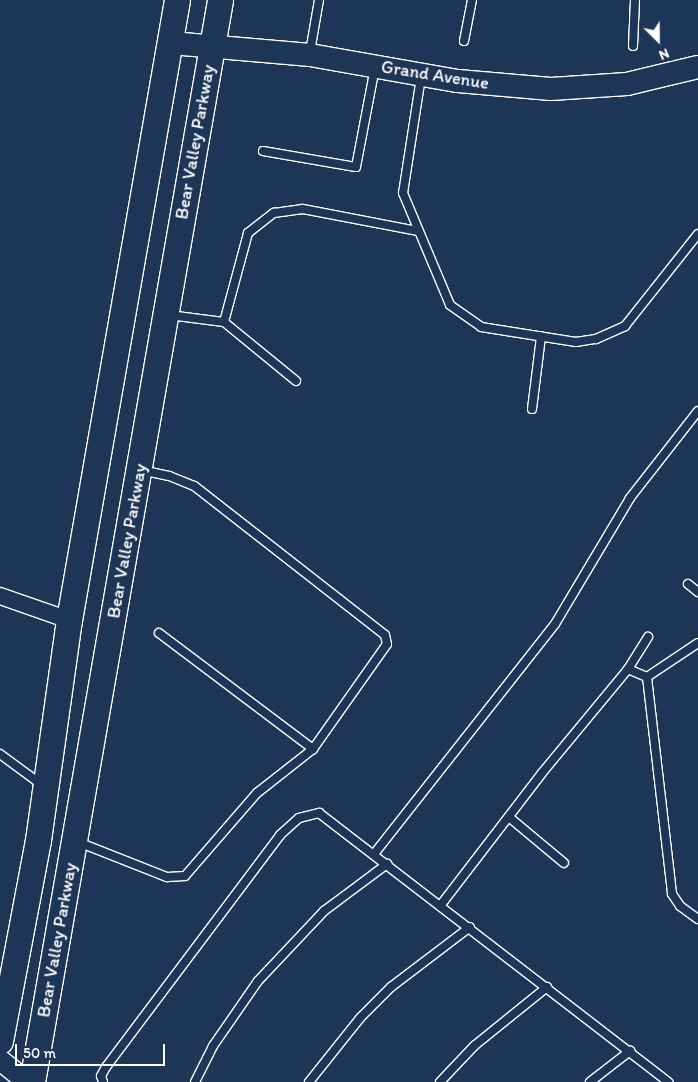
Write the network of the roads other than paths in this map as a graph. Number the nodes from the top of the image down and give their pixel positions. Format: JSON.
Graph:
{"nodes":[{"id":1,"x":177,"y":0,"type":"edge"},
{"id":2,"x":220,"y":0,"type":"edge"},
{"id":3,"x":319,"y":0,"type":"edge"},
{"id":4,"x":472,"y":0,"type":"edge"},
{"id":5,"x":635,"y":0,"type":"edge"},
{"id":6,"x":464,"y":41,"type":"dead end"},
{"id":7,"x":171,"y":43,"type":"junction"},
{"id":8,"x":212,"y":46,"type":"junction"},
{"id":9,"x":632,"y":46,"type":"dead end"},
{"id":10,"x":310,"y":55,"type":"junction"},
{"id":11,"x":376,"y":66,"type":"junction"},
{"id":12,"x":698,"y":67,"type":"edge"},
{"id":13,"x":422,"y":73,"type":"junction"},
{"id":14,"x":263,"y":151,"type":"dead end"},
{"id":15,"x":417,"y":231,"type":"junction"},
{"id":16,"x":698,"y":234,"type":"edge"},
{"id":17,"x":166,"y":315,"type":"junction"},
{"id":18,"x":224,"y":322,"type":"junction"},
{"id":19,"x":541,"y":336,"type":"junction"},
{"id":20,"x":296,"y":381,"type":"dead end"},
{"id":21,"x":532,"y":410,"type":"dead end"},
{"id":22,"x":698,"y":411,"type":"edge"},
{"id":23,"x":139,"y":470,"type":"junction"},
{"id":24,"x":688,"y":584,"type":"dead end"},
{"id":25,"x":698,"y":592,"type":"edge"},
{"id":26,"x":0,"y":596,"type":"edge"},
{"id":27,"x":69,"y":620,"type":"junction"},
{"id":28,"x":159,"y":633,"type":"dead end"},
{"id":29,"x":648,"y":637,"type":"dead end"},
{"id":30,"x":698,"y":643,"type":"edge"},
{"id":31,"x":628,"y":669,"type":"junction"},
{"id":32,"x":647,"y":677,"type":"junction"},
{"id":33,"x":313,"y":749,"type":"junction"},
{"id":34,"x":0,"y":754,"type":"edge"},
{"id":35,"x":45,"y":788,"type":"junction"},
{"id":36,"x":510,"y":818,"type":"junction"},
{"id":37,"x":75,"y":840,"type":"junction"},
{"id":38,"x":374,"y":854,"type":"junction"},
{"id":39,"x":387,"y":864,"type":"junction"},
{"id":40,"x":564,"y":864,"type":"dead end"},
{"id":41,"x":440,"y":906,"type":"junction"},
{"id":42,"x":698,"y":918,"type":"edge"},
{"id":43,"x":470,"y":927,"type":"junction"},
{"id":44,"x":547,"y":987,"type":"junction"},
{"id":45,"x":0,"y":1041,"type":"edge"},
{"id":46,"x":630,"y":1052,"type":"junction"},
{"id":47,"x":0,"y":1060,"type":"edge"},
{"id":48,"x":27,"y":1082,"type":"edge"},
{"id":49,"x":32,"y":1082,"type":"edge"},
{"id":50,"x":103,"y":1082,"type":"edge"},
{"id":51,"x":195,"y":1082,"type":"edge"},
{"id":52,"x":309,"y":1082,"type":"edge"},
{"id":53,"x":440,"y":1082,"type":"edge"},
{"id":54,"x":590,"y":1082,"type":"edge"},
{"id":55,"x":668,"y":1082,"type":"edge"}],
"edges":[{"from":1,"to":7,"type":"main road","name":"Bear Valley Parkway"},
{"from":2,"to":8,"type":"main road","name":"Bear Valley Parkway"},
{"from":3,"to":10,"type":"lane"},
{"from":4,"to":6,"type":"lane"},
{"from":5,"to":9,"type":"lane"},
{"from":7,"to":8,"type":"main road","name":"Grand Avenue"},
{"from":7,"to":27,"type":"main road","name":"Bear Valley Parkway"},
{"from":8,"to":10,"type":"main road","name":"Grand Avenue"},
{"from":8,"to":17,"type":"main road","name":"Bear Valley Parkway"},
{"from":10,"to":11,"type":"main road","name":"Grand Avenue"},
{"from":11,"to":13,"type":"main road","name":"Grand Avenue"},
{"from":11,"to":14,"type":"lane"},
{"from":12,"to":13,"type":"main road","name":"Grand Avenue"},
{"from":13,"to":15,"type":"lane"},
{"from":15,"to":18,"type":"lane"},
{"from":15,"to":19,"type":"lane"},
{"from":16,"to":19,"type":"lane"},
{"from":17,"to":18,"type":"lane"},
{"from":17,"to":23,"type":"main road","name":"Bear Valley Parkway"},
{"from":18,"to":20,"type":"lane"},
{"from":19,"to":21,"type":"lane"},
{"from":22,"to":38,"type":"lane"},
{"from":23,"to":33,"type":"lane"},
{"from":23,"to":37,"type":"main road","name":"Bear Valley Parkway"},
{"from":24,"to":25,"type":"lane"},
{"from":26,"to":27,"type":"street"},
{"from":27,"to":35,"type":"main road","name":"Bear Valley Parkway"},
{"from":28,"to":33,"type":"lane"},
{"from":29,"to":31,"type":"lane"},
{"from":30,"to":32,"type":"lane"},
{"from":31,"to":32,"type":"lane"},
{"from":31,"to":36,"type":"lane"},
{"from":32,"to":42,"type":"lane"},
{"from":33,"to":37,"type":"lane"},
{"from":34,"to":35,"type":"lane"},
{"from":35,"to":45,"type":"main road","name":"Bear Valley Parkway"},
{"from":36,"to":40,"type":"lane"},
{"from":36,"to":41,"type":"lane"},
{"from":37,"to":49,"type":"main road","name":"Bear Valley Parkway"},
{"from":38,"to":39,"type":"lane"},
{"from":38,"to":50,"type":"lane"},
{"from":39,"to":41,"type":"lane"},
{"from":39,"to":51,"type":"lane"},
{"from":41,"to":43,"type":"lane"},
{"from":43,"to":44,"type":"lane"},
{"from":43,"to":52,"type":"lane"},
{"from":44,"to":46,"type":"lane"},
{"from":44,"to":53,"type":"lane"},
{"from":46,"to":54,"type":"lane"},
{"from":46,"to":55,"type":"lane"},
{"from":47,"to":48,"type":"street"}]}
